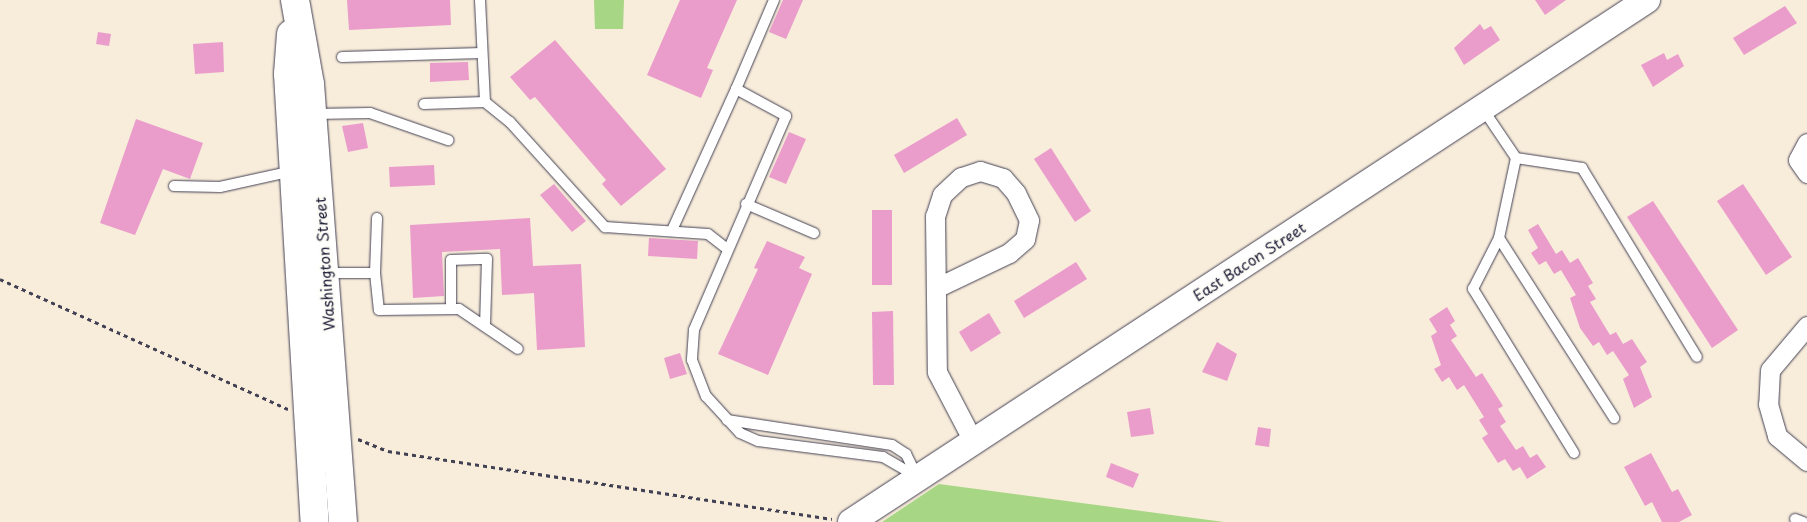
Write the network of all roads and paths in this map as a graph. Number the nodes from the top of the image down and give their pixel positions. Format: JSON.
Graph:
{"nodes":[{"id":1,"x":480,"y":0,"type":"edge"},
{"id":2,"x":774,"y":0,"type":"edge"},
{"id":3,"x":1647,"y":0,"type":"edge"},
{"id":4,"x":298,"y":3,"type":"edge"},
{"id":5,"x":482,"y":53,"type":"junction"},
{"id":6,"x":342,"y":57,"type":"dead end"},
{"id":7,"x":736,"y":89,"type":"junction"},
{"id":8,"x":485,"y":102,"type":"junction"},
{"id":9,"x":424,"y":104,"type":"dead end"},
{"id":10,"x":1483,"y":109,"type":"junction"},
{"id":11,"x":313,"y":114,"type":"junction"},
{"id":12,"x":448,"y":140,"type":"dead end"},
{"id":13,"x":1807,"y":142,"type":"edge"},
{"id":14,"x":1516,"y":158,"type":"junction"},
{"id":15,"x":293,"y":171,"type":"junction"},
{"id":16,"x":1807,"y":173,"type":"edge"},
{"id":17,"x":174,"y":186,"type":"dead end"},
{"id":18,"x":746,"y":204,"type":"junction"},
{"id":19,"x":377,"y":218,"type":"dead end"},
{"id":20,"x":673,"y":228,"type":"junction"},
{"id":21,"x":814,"y":233,"type":"dead end"},
{"id":22,"x":1499,"y":238,"type":"junction"},
{"id":23,"x":726,"y":248,"type":"junction"},
{"id":24,"x":326,"y":273,"type":"junction"},
{"id":25,"x":375,"y":273,"type":"junction"},
{"id":26,"x":0,"y":279,"type":"edge"},
{"id":27,"x":938,"y":287,"type":"junction"},
{"id":28,"x":451,"y":309,"type":"junction"},
{"id":29,"x":485,"y":326,"type":"junction"},
{"id":30,"x":1807,"y":326,"type":"edge"},
{"id":31,"x":518,"y":349,"type":"dead end"},
{"id":32,"x":1697,"y":357,"type":"dead end"},
{"id":33,"x":306,"y":418,"type":"junction"},
{"id":34,"x":1614,"y":418,"type":"dead end"},
{"id":35,"x":727,"y":420,"type":"junction"},
{"id":36,"x":336,"y":430,"type":"junction"},
{"id":37,"x":973,"y":441,"type":"junction"},
{"id":38,"x":1574,"y":453,"type":"dead end"},
{"id":39,"x":1807,"y":461,"type":"edge"},
{"id":40,"x":918,"y":478,"type":"junction"},
{"id":41,"x":315,"y":522,"type":"edge"},
{"id":42,"x":343,"y":522,"type":"edge"},
{"id":43,"x":851,"y":522,"type":"edge"}],
"edges":[{"from":1,"to":5,"type":"lane"},
{"from":2,"to":7,"type":"lane"},
{"from":3,"to":10,"type":"main road","name":"East Bacon Street"},
{"from":4,"to":11,"type":"main road","name":"Washington Street"},
{"from":4,"to":15,"type":"main road","name":"Washington Street"},
{"from":5,"to":6,"type":"lane"},
{"from":5,"to":8,"type":"lane"},
{"from":7,"to":18,"type":"lane"},
{"from":7,"to":20,"type":"lane"},
{"from":8,"to":9,"type":"lane"},
{"from":8,"to":20,"type":"lane"},
{"from":10,"to":14,"type":"lane"},
{"from":10,"to":37,"type":"main road","name":"East Bacon Street"},
{"from":11,"to":12,"type":"lane"},
{"from":11,"to":24,"type":"main road","name":"Washington Street"},
{"from":13,"to":16,"type":"street"},
{"from":14,"to":22,"type":"lane"},
{"from":14,"to":32,"type":"lane"},
{"from":15,"to":17,"type":"lane"},
{"from":15,"to":33,"type":"main road","name":"Washington Street"},
{"from":18,"to":21,"type":"lane"},
{"from":18,"to":23,"type":"lane"},
{"from":19,"to":25,"type":"lane"},
{"from":20,"to":23,"type":"lane"},
{"from":22,"to":34,"type":"lane"},
{"from":22,"to":38,"type":"lane"},
{"from":23,"to":35,"type":"lane"},
{"from":24,"to":25,"type":"lane"},
{"from":24,"to":36,"type":"main road","name":"Washington Street"},
{"from":25,"to":28,"type":"lane"},
{"from":26,"to":33,"type":"path"},
{"from":27,"to":27,"type":"street"},
{"from":27,"to":37,"type":"street"},
{"from":28,"to":29,"type":"lane"},
{"from":28,"to":29,"type":"lane"},
{"from":29,"to":31,"type":"lane"},
{"from":30,"to":39,"type":"street"},
{"from":33,"to":41,"type":"main road","name":"Washington Street"},
{"from":35,"to":40,"type":"lane"},
{"from":35,"to":40,"type":"lane"},
{"from":36,"to":42,"type":"main road","name":"Washington Street"},
{"from":36,"to":43,"type":"path"},
{"from":37,"to":40,"type":"main road","name":"East Bacon Street"},
{"from":40,"to":43,"type":"main road","name":"East Bacon Street"}]}
